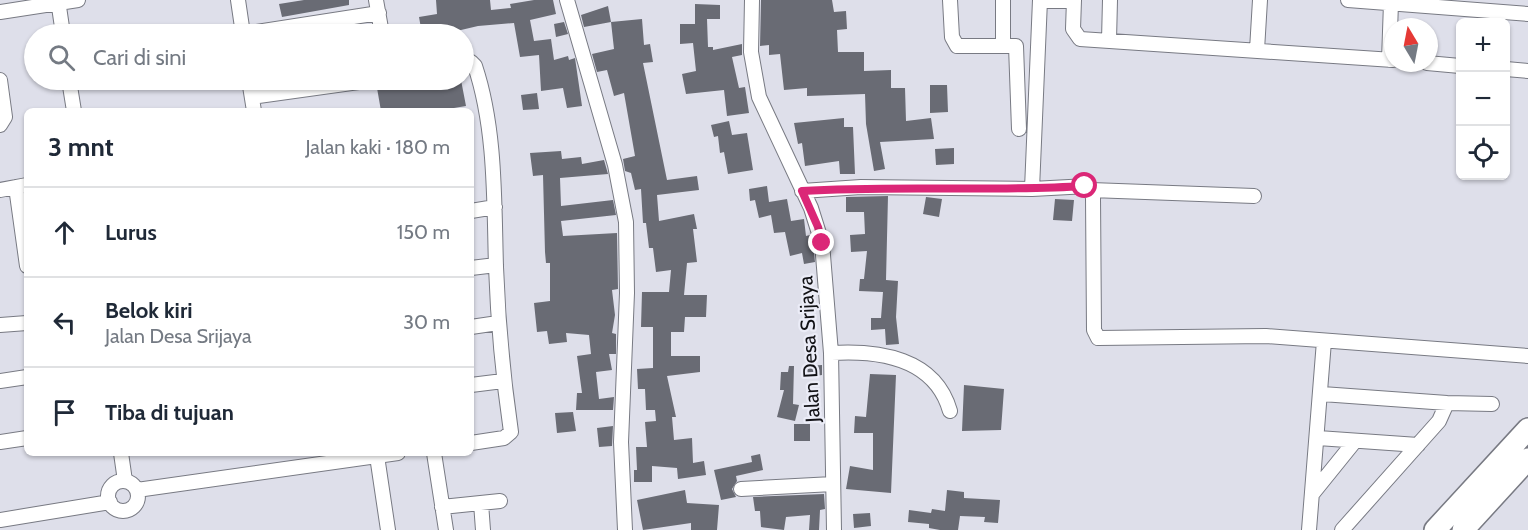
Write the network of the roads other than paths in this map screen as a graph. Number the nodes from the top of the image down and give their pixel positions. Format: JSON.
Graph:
{"nodes":[{"id":1,"x":78,"y":0,"type":"edge"},
{"id":2,"x":238,"y":0,"type":"edge"},
{"id":3,"x":567,"y":0,"type":"edge"},
{"id":4,"x":752,"y":0,"type":"edge"},
{"id":5,"x":950,"y":0,"type":"edge"},
{"id":6,"x":1003,"y":0,"type":"edge"},
{"id":7,"x":1110,"y":0,"type":"edge"},
{"id":8,"x":1260,"y":0,"type":"edge"},
{"id":9,"x":1348,"y":0,"type":"edge"},
{"id":10,"x":58,"y":2,"type":"edge"},
{"id":11,"x":1040,"y":3,"type":"edge"},
{"id":12,"x":1391,"y":3,"type":"junction"},
{"id":13,"x":1074,"y":4,"type":"edge"},
{"id":14,"x":378,"y":7,"type":"edge"},
{"id":15,"x":0,"y":12,"type":"edge"},
{"id":16,"x":1528,"y":14,"type":"edge"},
{"id":17,"x":1391,"y":18,"type":"edge"},
{"id":18,"x":61,"y":24,"type":"edge"},
{"id":19,"x":242,"y":24,"type":"edge"},
{"id":20,"x":293,"y":24,"type":"edge"},
{"id":21,"x":381,"y":24,"type":"edge"},
{"id":22,"x":1109,"y":40,"type":"junction"},
{"id":23,"x":1003,"y":46,"type":"junction"},
{"id":24,"x":1257,"y":50,"type":"junction"},
{"id":25,"x":1384,"y":59,"type":"edge"},
{"id":26,"x":1438,"y":64,"type":"edge"},
{"id":27,"x":474,"y":65,"type":"edge"},
{"id":28,"x":1456,"y":66,"type":"edge"},
{"id":29,"x":1510,"y":69,"type":"edge"},
{"id":30,"x":1528,"y":71,"type":"edge"},
{"id":31,"x":0,"y":80,"type":"edge"},
{"id":32,"x":71,"y":90,"type":"edge"},
{"id":33,"x":323,"y":90,"type":"edge"},
{"id":34,"x":253,"y":104,"type":"edge"},
{"id":35,"x":74,"y":108,"type":"edge"},
{"id":36,"x":486,"y":118,"type":"junction"},
{"id":37,"x":474,"y":120,"type":"edge"},
{"id":38,"x":0,"y":125,"type":"edge"},
{"id":39,"x":1019,"y":129,"type":"dead end"},
{"id":40,"x":22,"y":186,"type":"edge"},
{"id":41,"x":1032,"y":189,"type":"junction"},
{"id":42,"x":0,"y":190,"type":"edge"},
{"id":43,"x":1091,"y":190,"type":"junction"},
{"id":44,"x":802,"y":191,"type":"junction"},
{"id":45,"x":1254,"y":196,"type":"dead end"},
{"id":46,"x":495,"y":207,"type":"junction"},
{"id":47,"x":474,"y":210,"type":"edge"},
{"id":48,"x":24,"y":218,"type":"edge"},
{"id":49,"x":496,"y":265,"type":"junction"},
{"id":50,"x":474,"y":268,"type":"edge"},
{"id":51,"x":24,"y":323,"type":"edge"},
{"id":52,"x":498,"y":323,"type":"junction"},
{"id":53,"x":0,"y":325,"type":"edge"},
{"id":54,"x":474,"y":327,"type":"edge"},
{"id":55,"x":1324,"y":341,"type":"junction"},
{"id":56,"x":831,"y":353,"type":"junction"},
{"id":57,"x":1528,"y":356,"type":"edge"},
{"id":58,"x":24,"y":377,"type":"edge"},
{"id":59,"x":0,"y":381,"type":"edge"},
{"id":60,"x":503,"y":381,"type":"junction"},
{"id":61,"x":474,"y":385,"type":"edge"},
{"id":62,"x":1322,"y":394,"type":"junction"},
{"id":63,"x":1447,"y":403,"type":"junction"},
{"id":64,"x":1492,"y":404,"type":"dead end"},
{"id":65,"x":950,"y":411,"type":"dead end"},
{"id":66,"x":1528,"y":429,"type":"edge"},
{"id":67,"x":24,"y":438,"type":"edge"},
{"id":68,"x":1318,"y":438,"type":"junction"},
{"id":69,"x":1355,"y":441,"type":"junction"},
{"id":70,"x":0,"y":442,"type":"edge"},
{"id":71,"x":474,"y":442,"type":"edge"},
{"id":72,"x":1418,"y":445,"type":"junction"},
{"id":73,"x":121,"y":456,"type":"edge"},
{"id":74,"x":377,"y":456,"type":"joint"},
{"id":75,"x":434,"y":456,"type":"edge"},
{"id":76,"x":1528,"y":459,"type":"edge"},
{"id":77,"x":302,"y":460,"type":"edge"},
{"id":78,"x":125,"y":481,"type":"junction"},
{"id":79,"x":833,"y":484,"type":"junction"},
{"id":80,"x":741,"y":489,"type":"dead end"},
{"id":81,"x":137,"y":490,"type":"junction"},
{"id":82,"x":1313,"y":493,"type":"junction"},
{"id":83,"x":500,"y":501,"type":"dead end"},
{"id":84,"x":110,"y":502,"type":"junction"},
{"id":85,"x":481,"y":503,"type":"junction"},
{"id":86,"x":442,"y":507,"type":"junction"},
{"id":87,"x":0,"y":520,"type":"edge"},
{"id":88,"x":388,"y":530,"type":"edge"},
{"id":89,"x":446,"y":530,"type":"edge"},
{"id":90,"x":483,"y":530,"type":"edge"},
{"id":91,"x":626,"y":530,"type":"edge"},
{"id":92,"x":834,"y":530,"type":"edge"},
{"id":93,"x":1309,"y":530,"type":"edge"},
{"id":94,"x":1342,"y":530,"type":"edge"},
{"id":95,"x":1435,"y":530,"type":"edge"},
{"id":96,"x":1463,"y":530,"type":"edge"}],
"edges":[{"from":1,"to":10,"type":"street"},
{"from":2,"to":19,"type":"street"},
{"from":3,"to":91,"type":"street"},
{"from":4,"to":44,"type":"street","name":"Jalan Desa Srijaya"},
{"from":5,"to":23,"type":"street"},
{"from":6,"to":23,"type":"street"},
{"from":7,"to":22,"type":"street"},
{"from":8,"to":24,"type":"street"},
{"from":9,"to":12,"type":"street"},
{"from":10,"to":15,"type":"street"},
{"from":10,"to":18,"type":"street"},
{"from":11,"to":13,"type":"street"},
{"from":11,"to":41,"type":"street"},
{"from":12,"to":16,"type":"street"},
{"from":12,"to":17,"type":"street"},
{"from":13,"to":22,"type":"street"},
{"from":14,"to":20,"type":"street"},
{"from":14,"to":21,"type":"street"},
{"from":22,"to":24,"type":"street"},
{"from":23,"to":39,"type":"street"},
{"from":24,"to":25,"type":"street"},
{"from":26,"to":28,"type":"street"},
{"from":27,"to":36,"type":"street"},
{"from":29,"to":30,"type":"street"},
{"from":31,"to":38,"type":"street"},
{"from":32,"to":35,"type":"street"},
{"from":33,"to":34,"type":"street"},
{"from":36,"to":37,"type":"street"},
{"from":36,"to":46,"type":"street"},
{"from":40,"to":42,"type":"street"},
{"from":40,"to":48,"type":"street"},
{"from":41,"to":43,"type":"street"},
{"from":41,"to":44,"type":"street"},
{"from":43,"to":45,"type":"street"},
{"from":43,"to":55,"type":"street"},
{"from":44,"to":56,"type":"street","name":"Jalan Desa Srijaya"},
{"from":46,"to":47,"type":"street"},
{"from":46,"to":49,"type":"street"},
{"from":49,"to":50,"type":"street"},
{"from":49,"to":52,"type":"street"},
{"from":51,"to":53,"type":"street"},
{"from":52,"to":54,"type":"street"},
{"from":52,"to":60,"type":"street"},
{"from":55,"to":57,"type":"street"},
{"from":55,"to":62,"type":"street"},
{"from":56,"to":65,"type":"street"},
{"from":56,"to":79,"type":"street","name":"Jalan Desa Srijaya"},
{"from":58,"to":59,"type":"street"},
{"from":60,"to":61,"type":"street"},
{"from":60,"to":71,"type":"street"},
{"from":62,"to":63,"type":"street"},
{"from":62,"to":68,"type":"street"},
{"from":63,"to":64,"type":"street"},
{"from":63,"to":72,"type":"street"},
{"from":66,"to":95,"type":"highway"},
{"from":67,"to":70,"type":"street"},
{"from":68,"to":69,"type":"street"},
{"from":68,"to":82,"type":"street"},
{"from":69,"to":72,"type":"street"},
{"from":69,"to":82,"type":"street"},
{"from":72,"to":94,"type":"street"},
{"from":73,"to":78,"type":"street"},
{"from":74,"to":77,"type":"street"},
{"from":74,"to":88,"type":"street"},
{"from":75,"to":86,"type":"street"},
{"from":76,"to":96,"type":"highway"},
{"from":77,"to":81,"type":"street"},
{"from":78,"to":81,"type":"street"},
{"from":78,"to":84,"type":"street"},
{"from":79,"to":80,"type":"street"},
{"from":79,"to":92,"type":"street","name":"Jalan Desa Srijaya"},
{"from":81,"to":84,"type":"street"},
{"from":82,"to":93,"type":"street"},
{"from":83,"to":85,"type":"street"},
{"from":84,"to":87,"type":"street"},
{"from":85,"to":86,"type":"street"},
{"from":85,"to":90,"type":"street"},
{"from":86,"to":89,"type":"street"}]}
